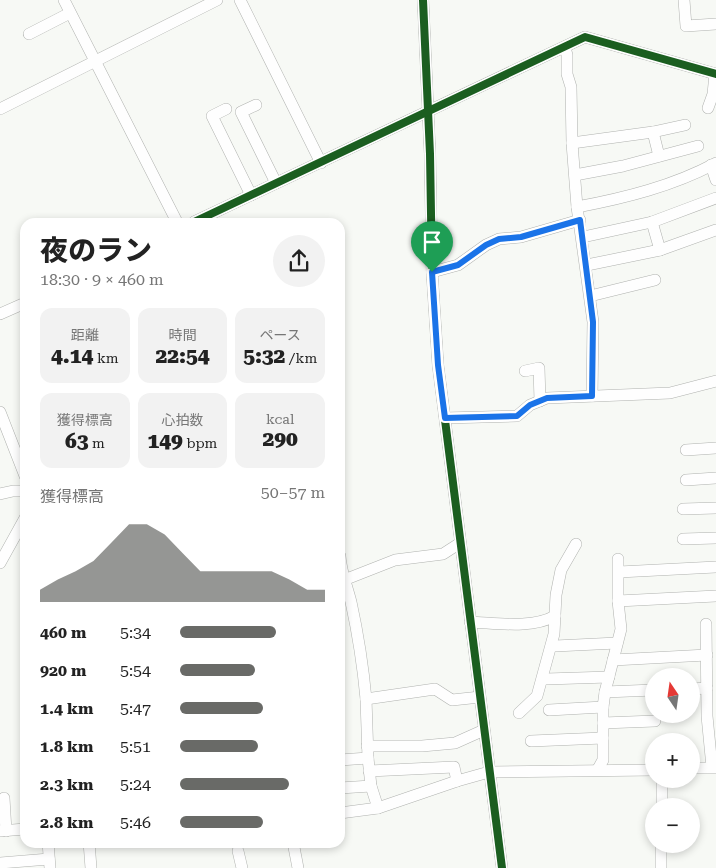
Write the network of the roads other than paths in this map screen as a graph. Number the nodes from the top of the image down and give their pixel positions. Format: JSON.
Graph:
{"nodes":[{"id":1,"x":64,"y":0,"type":"edge"},
{"id":2,"x":217,"y":0,"type":"edge"},
{"id":3,"x":240,"y":0,"type":"edge"},
{"id":4,"x":423,"y":0,"type":"edge"},
{"id":5,"x":684,"y":0,"type":"edge"},
{"id":6,"x":70,"y":13,"type":"junction"},
{"id":7,"x":716,"y":24,"type":"edge"},
{"id":8,"x":29,"y":34,"type":"dead end"},
{"id":9,"x":561,"y":50,"type":"junction"},
{"id":10,"x":95,"y":62,"type":"junction"},
{"id":11,"x":716,"y":74,"type":"edge"},
{"id":12,"x":256,"y":105,"type":"dead end"},
{"id":13,"x":708,"y":108,"type":"dead end"},
{"id":14,"x":0,"y":109,"type":"edge"},
{"id":15,"x":226,"y":109,"type":"dead end"},
{"id":16,"x":428,"y":112,"type":"junction"},
{"id":17,"x":685,"y":125,"type":"dead end"},
{"id":18,"x":653,"y":132,"type":"junction"},
{"id":19,"x":572,"y":143,"type":"junction"},
{"id":20,"x":698,"y":146,"type":"dead end"},
{"id":21,"x":660,"y":156,"type":"junction"},
{"id":22,"x":321,"y":163,"type":"junction"},
{"id":23,"x":714,"y":164,"type":"edge"},
{"id":24,"x":575,"y":175,"type":"junction"},
{"id":25,"x":716,"y":180,"type":"edge"},
{"id":26,"x":276,"y":183,"type":"junction"},
{"id":27,"x":251,"y":195,"type":"junction"},
{"id":28,"x":716,"y":198,"type":"edge"},
{"id":29,"x":577,"y":207,"type":"junction"},
{"id":30,"x":175,"y":218,"type":"edge"},
{"id":31,"x":202,"y":218,"type":"edge"},
{"id":32,"x":580,"y":220,"type":"junction"},
{"id":33,"x":652,"y":222,"type":"junction"},
{"id":34,"x":716,"y":230,"type":"edge"},
{"id":35,"x":582,"y":237,"type":"junction"},
{"id":36,"x":660,"y":250,"type":"junction"},
{"id":37,"x":587,"y":265,"type":"junction"},
{"id":38,"x":432,"y":272,"type":"junction"},
{"id":39,"x":656,"y":280,"type":"dead end"},
{"id":40,"x":590,"y":296,"type":"junction"},
{"id":41,"x":20,"y":304,"type":"edge"},
{"id":42,"x":0,"y":314,"type":"edge"},
{"id":43,"x":525,"y":371,"type":"dead end"},
{"id":44,"x":716,"y":381,"type":"edge"},
{"id":45,"x":592,"y":396,"type":"junction"},
{"id":46,"x":540,"y":401,"type":"junction"},
{"id":47,"x":0,"y":412,"type":"edge"},
{"id":48,"x":445,"y":418,"type":"junction"},
{"id":49,"x":716,"y":448,"type":"edge"},
{"id":50,"x":686,"y":450,"type":"dead end"},
{"id":51,"x":20,"y":463,"type":"edge"},
{"id":52,"x":716,"y":478,"type":"edge"},
{"id":53,"x":686,"y":480,"type":"dead end"},
{"id":54,"x":20,"y":491,"type":"edge"},
{"id":55,"x":0,"y":494,"type":"edge"},
{"id":56,"x":716,"y":508,"type":"edge"},
{"id":57,"x":683,"y":510,"type":"dead end"},
{"id":58,"x":20,"y":527,"type":"edge"},
{"id":59,"x":716,"y":538,"type":"edge"},
{"id":60,"x":682,"y":539,"type":"dead end"},
{"id":61,"x":460,"y":543,"type":"junction"},
{"id":62,"x":576,"y":544,"type":"dead end"},
{"id":63,"x":618,"y":559,"type":"dead end"},
{"id":64,"x":0,"y":563,"type":"edge"},
{"id":65,"x":716,"y":567,"type":"edge"},
{"id":66,"x":618,"y":572,"type":"junction"},
{"id":67,"x":345,"y":579,"type":"edge"},
{"id":68,"x":345,"y":586,"type":"edge"},
{"id":69,"x":716,"y":596,"type":"edge"},
{"id":70,"x":618,"y":601,"type":"junction"},
{"id":71,"x":555,"y":616,"type":"junction"},
{"id":72,"x":470,"y":622,"type":"junction"},
{"id":73,"x":706,"y":624,"type":"dead end"},
{"id":74,"x":617,"y":643,"type":"junction"},
{"id":75,"x":555,"y":646,"type":"dead end"},
{"id":76,"x":707,"y":654,"type":"junction"},
{"id":77,"x":613,"y":660,"type":"junction"},
{"id":78,"x":609,"y":677,"type":"junction"},
{"id":79,"x":546,"y":679,"type":"dead end"},
{"id":80,"x":700,"y":688,"type":"edge"},
{"id":81,"x":708,"y":688,"type":"junction"},
{"id":82,"x":645,"y":690,"type":"edge"},
{"id":83,"x":605,"y":692,"type":"junction"},
{"id":84,"x":480,"y":697,"type":"junction"},
{"id":85,"x":366,"y":699,"type":"junction"},
{"id":86,"x":603,"y":708,"type":"junction"},
{"id":87,"x":549,"y":710,"type":"dead end"},
{"id":88,"x":520,"y":713,"type":"dead end"},
{"id":89,"x":645,"y":721,"type":"edge"},
{"id":90,"x":603,"y":723,"type":"junction"},
{"id":91,"x":484,"y":730,"type":"junction"},
{"id":92,"x":603,"y":738,"type":"junction"},
{"id":93,"x":530,"y":741,"type":"dead end"},
{"id":94,"x":367,"y":746,"type":"junction"},
{"id":95,"x":422,"y":746,"type":"junction"},
{"id":96,"x":368,"y":758,"type":"junction"},
{"id":97,"x":345,"y":760,"type":"edge"},
{"id":98,"x":714,"y":767,"type":"edge"},
{"id":99,"x":424,"y":768,"type":"junction"},
{"id":100,"x":700,"y":768,"type":"edge"},
{"id":101,"x":598,"y":770,"type":"junction"},
{"id":102,"x":645,"y":770,"type":"edge"},
{"id":103,"x":369,"y":771,"type":"junction"},
{"id":104,"x":489,"y":772,"type":"junction"},
{"id":105,"x":457,"y":781,"type":"junction"},
{"id":106,"x":371,"y":786,"type":"junction"},
{"id":107,"x":345,"y":788,"type":"edge"},
{"id":108,"x":4,"y":798,"type":"dead end"},
{"id":109,"x":378,"y":808,"type":"junction"},
{"id":110,"x":345,"y":812,"type":"edge"},
{"id":111,"x":20,"y":830,"type":"edge"},
{"id":112,"x":3,"y":831,"type":"edge"},
{"id":113,"x":49,"y":848,"type":"edge"},
{"id":114,"x":89,"y":848,"type":"edge"},
{"id":115,"x":294,"y":848,"type":"edge"},
{"id":116,"x":238,"y":851,"type":"dead end"},
{"id":117,"x":661,"y":853,"type":"edge"},
{"id":118,"x":50,"y":864,"type":"edge"},
{"id":119,"x":2,"y":865,"type":"edge"},
{"id":120,"x":91,"y":868,"type":"edge"},
{"id":121,"x":242,"y":868,"type":"edge"},
{"id":122,"x":298,"y":868,"type":"edge"},
{"id":123,"x":502,"y":868,"type":"edge"},
{"id":124,"x":661,"y":868,"type":"edge"}],
"edges":[{"from":1,"to":6,"type":"street"},
{"from":2,"to":10,"type":"street"},
{"from":3,"to":22,"type":"street"},
{"from":4,"to":16,"type":"street"},
{"from":5,"to":7,"type":"street"},
{"from":6,"to":8,"type":"street"},
{"from":6,"to":10,"type":"street"},
{"from":9,"to":11,"type":"street"},
{"from":9,"to":16,"type":"street"},
{"from":9,"to":19,"type":"street"},
{"from":10,"to":14,"type":"street"},
{"from":10,"to":30,"type":"street"},
{"from":11,"to":13,"type":"street"},
{"from":12,"to":26,"type":"street"},
{"from":15,"to":27,"type":"street"},
{"from":16,"to":22,"type":"street"},
{"from":16,"to":38,"type":"street"},
{"from":17,"to":18,"type":"street"},
{"from":18,"to":19,"type":"street"},
{"from":18,"to":21,"type":"street"},
{"from":19,"to":24,"type":"street"},
{"from":20,"to":21,"type":"street"},
{"from":21,"to":24,"type":"street"},
{"from":22,"to":26,"type":"street"},
{"from":23,"to":25,"type":"street"},
{"from":23,"to":29,"type":"street"},
{"from":24,"to":29,"type":"street"},
{"from":26,"to":27,"type":"street"},
{"from":27,"to":31,"type":"street"},
{"from":28,"to":33,"type":"street"},
{"from":29,"to":32,"type":"street"},
{"from":32,"to":35,"type":"street"},
{"from":32,"to":38,"type":"street"},
{"from":33,"to":35,"type":"street"},
{"from":33,"to":36,"type":"street"},
{"from":34,"to":36,"type":"street"},
{"from":35,"to":37,"type":"street"},
{"from":36,"to":37,"type":"street"},
{"from":37,"to":40,"type":"street"},
{"from":38,"to":48,"type":"street"},
{"from":39,"to":40,"type":"street"},
{"from":40,"to":45,"type":"street"},
{"from":41,"to":42,"type":"street"},
{"from":43,"to":46,"type":"street"},
{"from":44,"to":45,"type":"street"},
{"from":45,"to":46,"type":"street"},
{"from":46,"to":48,"type":"street"},
{"from":47,"to":51,"type":"street"},
{"from":48,"to":61,"type":"street"},
{"from":49,"to":50,"type":"street"},
{"from":52,"to":53,"type":"street"},
{"from":54,"to":55,"type":"street"},
{"from":56,"to":57,"type":"street"},
{"from":58,"to":64,"type":"street"},
{"from":59,"to":60,"type":"street"},
{"from":61,"to":67,"type":"street"},
{"from":61,"to":72,"type":"street"},
{"from":62,"to":71,"type":"street"},
{"from":63,"to":66,"type":"street"},
{"from":65,"to":66,"type":"street"},
{"from":66,"to":70,"type":"street"},
{"from":68,"to":85,"type":"street"},
{"from":69,"to":70,"type":"street"},
{"from":70,"to":74,"type":"street"},
{"from":71,"to":72,"type":"street"},
{"from":71,"to":88,"type":"street"},
{"from":72,"to":84,"type":"street"},
{"from":73,"to":76,"type":"street"},
{"from":74,"to":75,"type":"street"},
{"from":74,"to":77,"type":"street"},
{"from":76,"to":77,"type":"street"},
{"from":76,"to":81,"type":"street"},
{"from":77,"to":78,"type":"street"},
{"from":78,"to":79,"type":"street"},
{"from":78,"to":83,"type":"street"},
{"from":80,"to":81,"type":"street"},
{"from":81,"to":98,"type":"street"},
{"from":82,"to":83,"type":"street"},
{"from":83,"to":86,"type":"street"},
{"from":84,"to":85,"type":"street"},
{"from":84,"to":91,"type":"street"},
{"from":85,"to":94,"type":"street"},
{"from":86,"to":87,"type":"street"},
{"from":86,"to":90,"type":"street"},
{"from":89,"to":90,"type":"street"},
{"from":90,"to":92,"type":"street"},
{"from":91,"to":95,"type":"street"},
{"from":91,"to":104,"type":"street"},
{"from":92,"to":93,"type":"street"},
{"from":92,"to":101,"type":"street"},
{"from":94,"to":95,"type":"street"},
{"from":94,"to":96,"type":"street"},
{"from":95,"to":99,"type":"street"},
{"from":96,"to":97,"type":"street"},
{"from":96,"to":103,"type":"street"},
{"from":98,"to":100,"type":"street"},
{"from":99,"to":103,"type":"street"},
{"from":99,"to":105,"type":"street"},
{"from":101,"to":102,"type":"street"},
{"from":101,"to":104,"type":"street"},
{"from":103,"to":106,"type":"street"},
{"from":104,"to":105,"type":"street"},
{"from":104,"to":123,"type":"street"},
{"from":105,"to":109,"type":"street"},
{"from":106,"to":107,"type":"street"},
{"from":106,"to":109,"type":"street"},
{"from":108,"to":112,"type":"street"},
{"from":109,"to":110,"type":"street"},
{"from":111,"to":112,"type":"street"},
{"from":113,"to":118,"type":"street"},
{"from":114,"to":120,"type":"street"},
{"from":115,"to":122,"type":"street"},
{"from":116,"to":121,"type":"street"},
{"from":117,"to":124,"type":"street"},
{"from":118,"to":119,"type":"street"}]}
